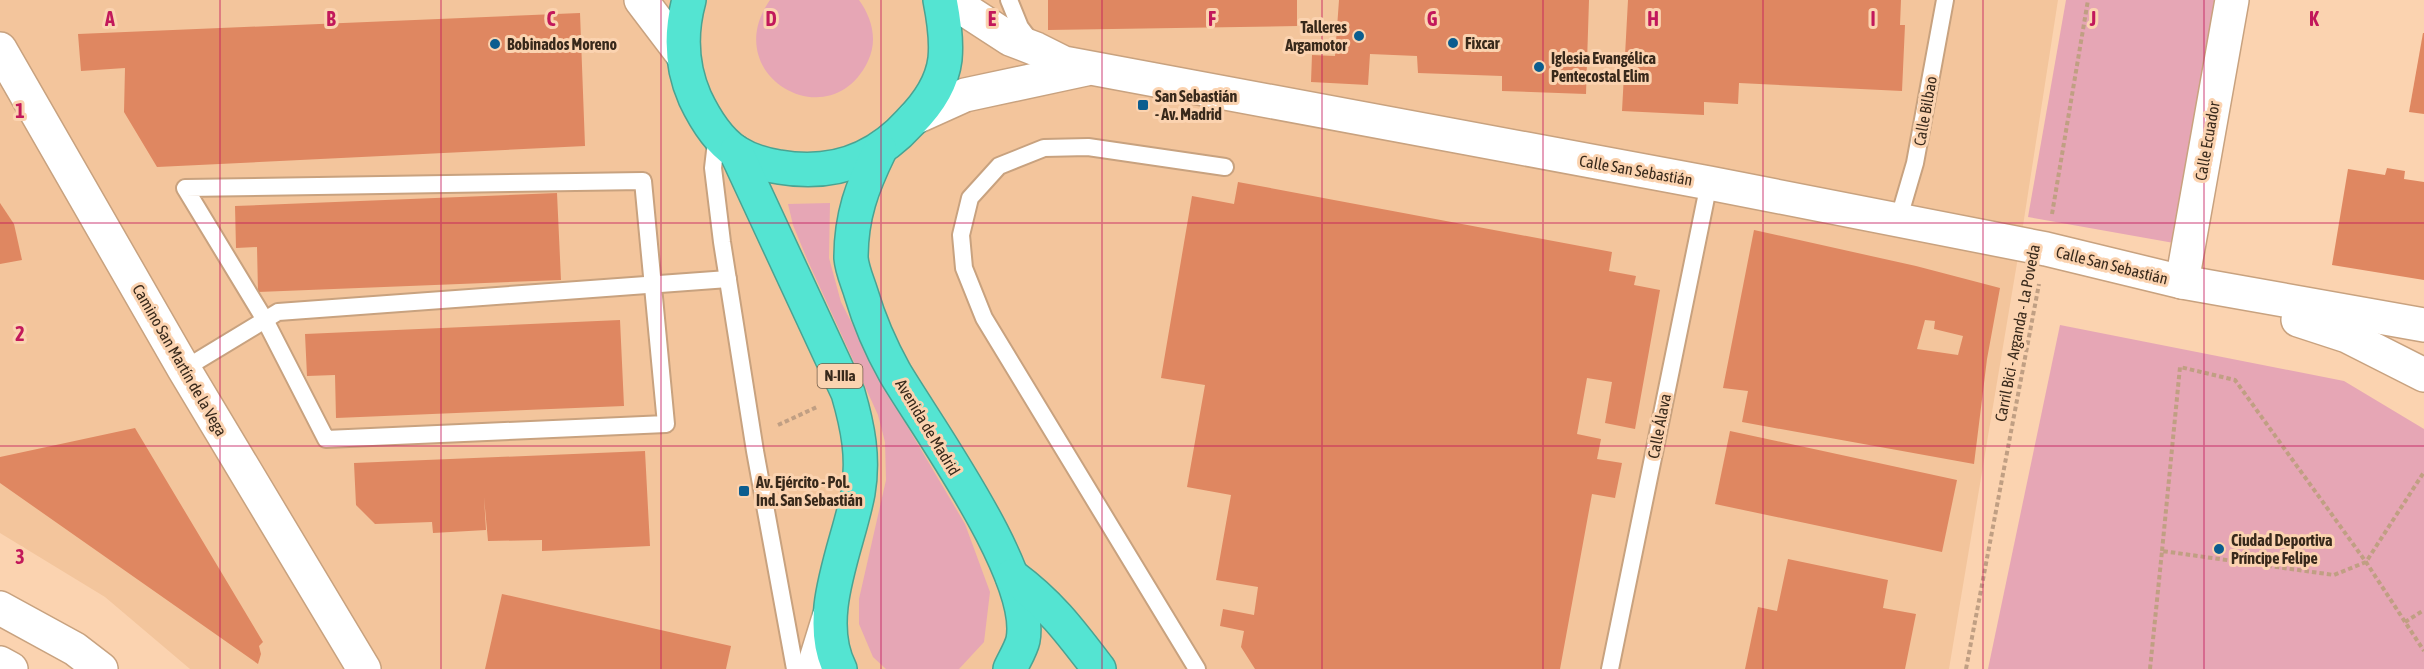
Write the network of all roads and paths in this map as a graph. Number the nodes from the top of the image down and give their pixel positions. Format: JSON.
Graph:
{"nodes":[{"id":1,"x":641,"y":0,"type":"edge"},
{"id":2,"x":689,"y":0,"type":"edge"},
{"id":3,"x":940,"y":0,"type":"edge"},
{"id":4,"x":950,"y":0,"type":"edge"},
{"id":5,"x":1009,"y":0,"type":"edge"},
{"id":6,"x":1945,"y":0,"type":"edge"},
{"id":7,"x":2088,"y":0,"type":"edge"},
{"id":8,"x":2232,"y":0,"type":"edge"},
{"id":9,"x":0,"y":49,"type":"edge"},
{"id":10,"x":1036,"y":49,"type":"junction"},
{"id":11,"x":682,"y":54,"type":"junction"},
{"id":12,"x":1088,"y":68,"type":"junction"},
{"id":13,"x":914,"y":118,"type":"junction"},
{"id":14,"x":727,"y":143,"type":"junction"},
{"id":15,"x":880,"y":150,"type":"junction"},
{"id":16,"x":1225,"y":167,"type":"dead end"},
{"id":17,"x":1709,"y":183,"type":"junction"},
{"id":18,"x":1898,"y":221,"type":"junction"},
{"id":19,"x":2046,"y":249,"type":"junction"},
{"id":20,"x":728,"y":279,"type":"junction"},
{"id":21,"x":2182,"y":282,"type":"junction"},
{"id":22,"x":652,"y":284,"type":"junction"},
{"id":23,"x":265,"y":320,"type":"junction"},
{"id":24,"x":2424,"y":325,"type":"edge"},
{"id":25,"x":184,"y":369,"type":"junction"},
{"id":26,"x":2424,"y":375,"type":"edge"},
{"id":27,"x":2424,"y":472,"type":"edge"},
{"id":28,"x":2162,"y":551,"type":"junction"},
{"id":29,"x":2366,"y":562,"type":"junction"},
{"id":30,"x":1012,"y":576,"type":"junction"},
{"id":31,"x":0,"y":608,"type":"edge"},
{"id":32,"x":2424,"y":610,"type":"edge"},
{"id":33,"x":829,"y":617,"type":"junction"},
{"id":34,"x":2405,"y":622,"type":"junction"},
{"id":35,"x":2424,"y":651,"type":"edge"},
{"id":36,"x":0,"y":663,"type":"edge"},
{"id":37,"x":11,"y":669,"type":"edge"},
{"id":38,"x":101,"y":669,"type":"edge"},
{"id":39,"x":364,"y":669,"type":"edge"},
{"id":40,"x":795,"y":669,"type":"edge"},
{"id":41,"x":813,"y":669,"type":"edge"},
{"id":42,"x":840,"y":669,"type":"edge"},
{"id":43,"x":1010,"y":669,"type":"edge"},
{"id":44,"x":1099,"y":669,"type":"edge"},
{"id":45,"x":1197,"y":669,"type":"edge"},
{"id":46,"x":1610,"y":669,"type":"edge"},
{"id":47,"x":1966,"y":669,"type":"edge"},
{"id":48,"x":2150,"y":669,"type":"edge"}],
"edges":[{"from":1,"to":11,"type":"street"},
{"from":2,"to":11,"type":"highway","number":"N-IIIa"},
{"from":3,"to":13,"type":"highway"},
{"from":4,"to":10,"type":"street","name":"Calle San Sebastián"},
{"from":5,"to":10,"type":"lane"},
{"from":6,"to":18,"type":"lane","name":"Calle Bilbao"},
{"from":7,"to":19,"type":"path","name":"Carril Bici - Arganda - La Poveda"},
{"from":8,"to":21,"type":"street","name":"Calle Ecuador"},
{"from":9,"to":25,"type":"street","name":"Camino San Martín de la Vega"},
{"from":10,"to":12,"type":"street","name":"Calle San Sebastián"},
{"from":11,"to":14,"type":"highway","number":"N-IIIa"},
{"from":12,"to":13,"type":"street"},
{"from":12,"to":17,"type":"street","name":"Calle San Sebastián"},
{"from":13,"to":15,"type":"highway"},
{"from":14,"to":15,"type":"highway"},
{"from":14,"to":20,"type":"lane"},
{"from":14,"to":33,"type":"highway","number":"N-IIIa"},
{"from":15,"to":30,"type":"highway","name":"Avenida de Madrid"},
{"from":16,"to":45,"type":"lane"},
{"from":17,"to":18,"type":"street","name":"Calle San Sebastián"},
{"from":17,"to":46,"type":"lane","name":"Calle Álava"},
{"from":18,"to":19,"type":"street","name":"Calle San Sebastián"},
{"from":19,"to":21,"type":"street","name":"Calle San Sebastián"},
{"from":19,"to":47,"type":"path","name":"Carril Bici - Arganda - La Poveda"},
{"from":20,"to":22,"type":"lane"},
{"from":20,"to":40,"type":"lane"},
{"from":21,"to":24,"type":"street","name":"Calle San Sebastián"},
{"from":21,"to":26,"type":"street","name":"Calle San Sebastián"},
{"from":22,"to":23,"type":"lane"},
{"from":22,"to":23,"type":"lane"},
{"from":22,"to":23,"type":"lane"},
{"from":23,"to":25,"type":"lane"},
{"from":25,"to":39,"type":"street","name":"Camino San Martín de la Vega"},
{"from":27,"to":29,"type":"path"},
{"from":28,"to":29,"type":"path"},
{"from":28,"to":29,"type":"path"},
{"from":28,"to":48,"type":"path"},
{"from":29,"to":34,"type":"path"},
{"from":30,"to":43,"type":"highway","name":"Avenida de Madrid"},
{"from":30,"to":44,"type":"highway"},
{"from":31,"to":38,"type":"street"},
{"from":32,"to":34,"type":"path"},
{"from":33,"to":41,"type":"street"},
{"from":33,"to":42,"type":"highway","number":"N-IIIa"},
{"from":34,"to":35,"type":"path"},
{"from":36,"to":37,"type":"street"}]}
